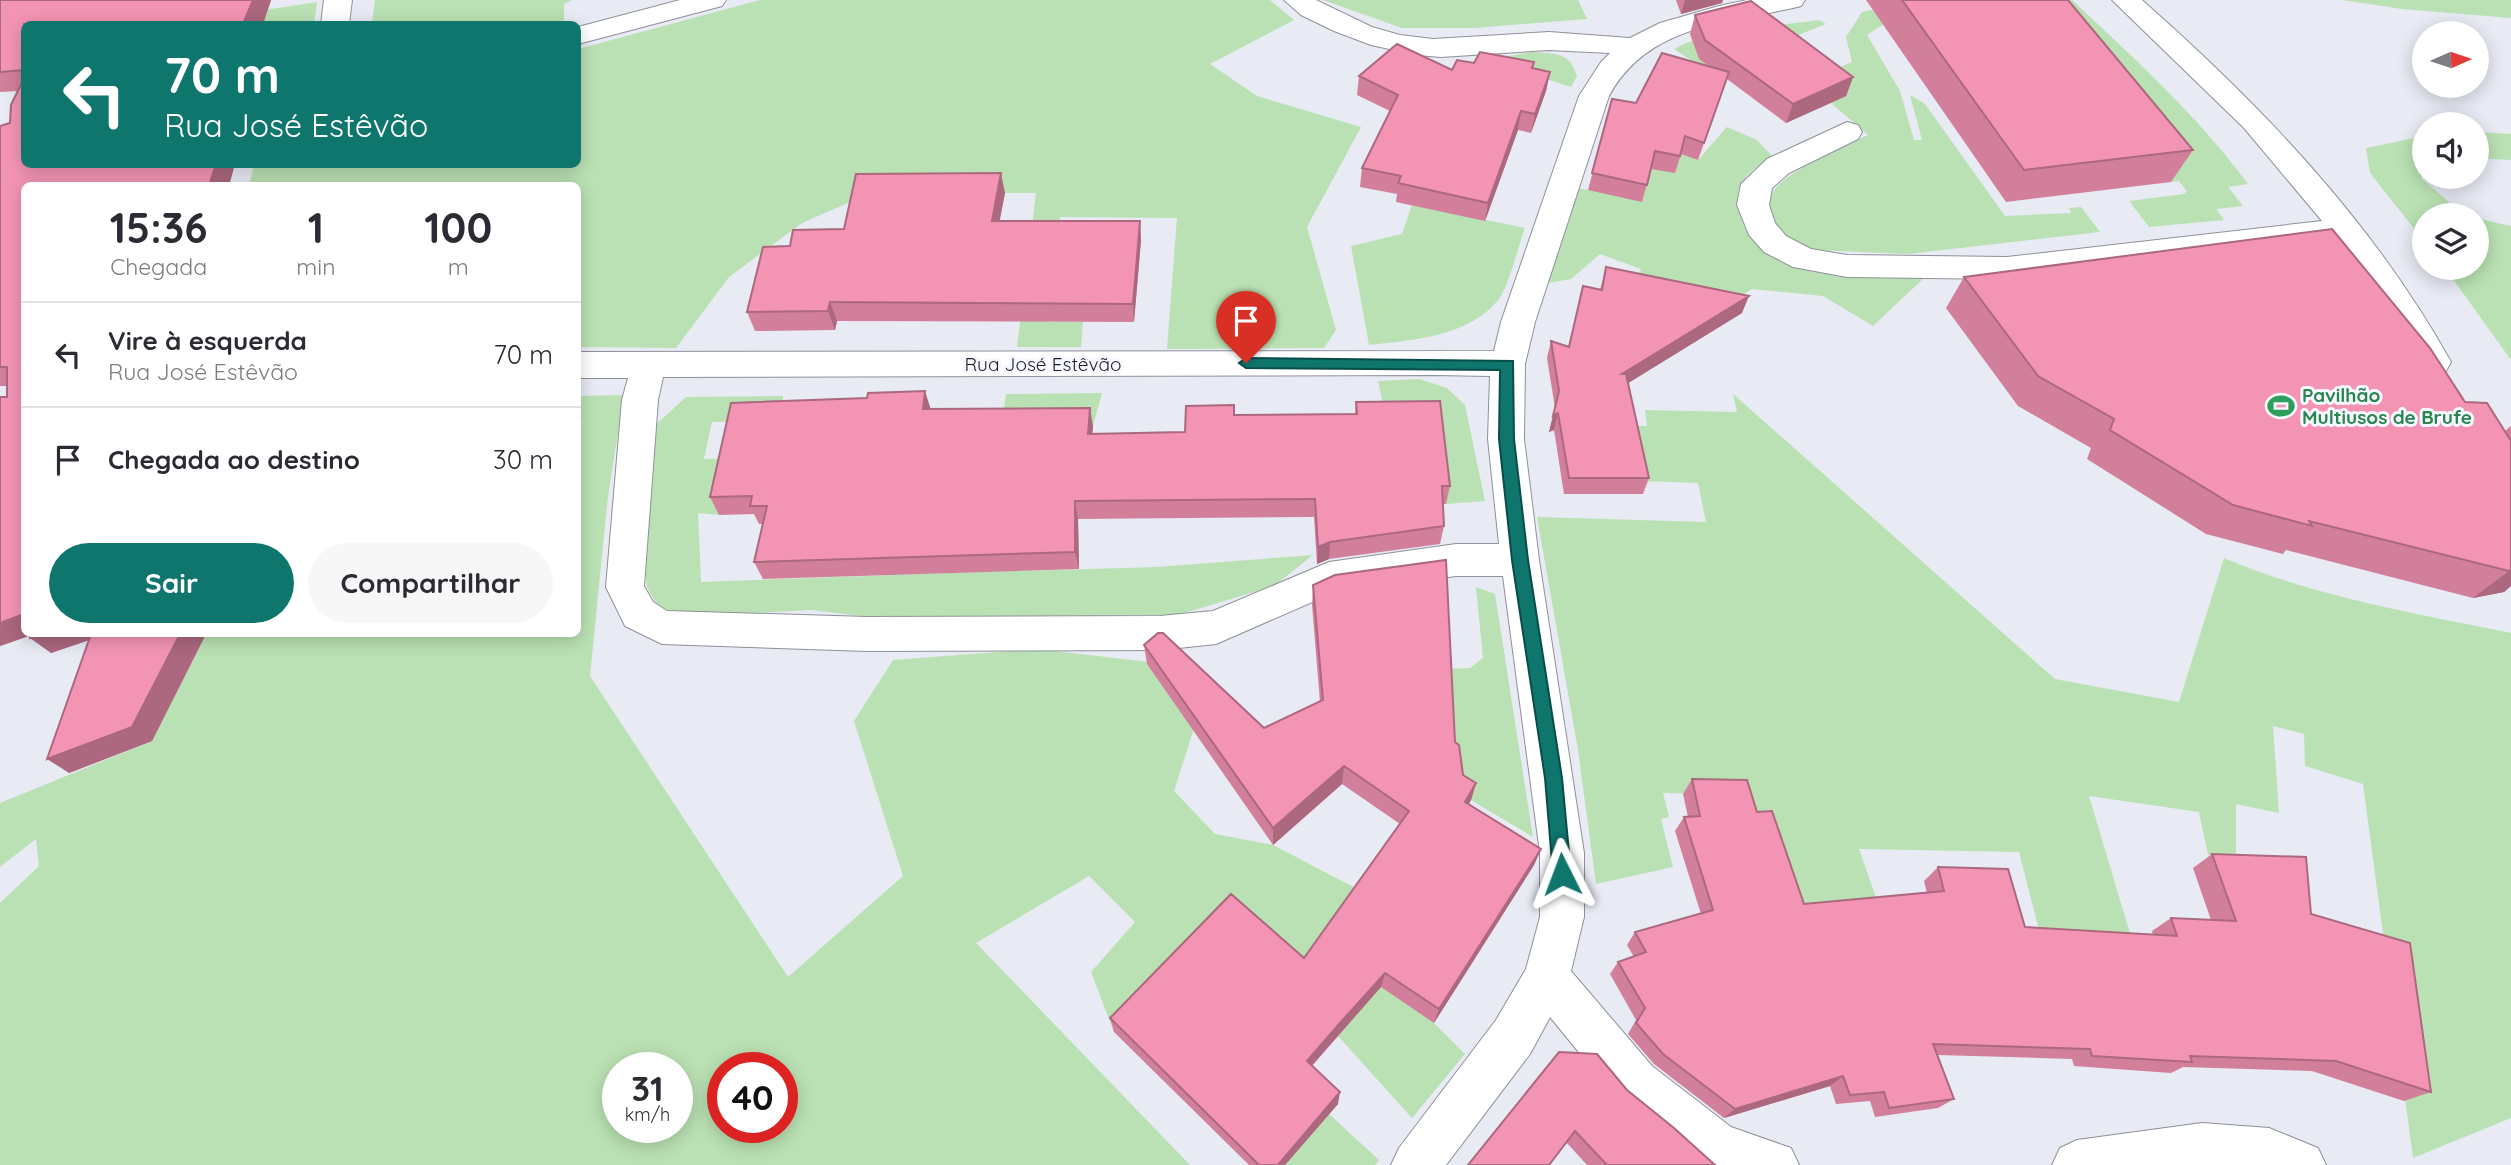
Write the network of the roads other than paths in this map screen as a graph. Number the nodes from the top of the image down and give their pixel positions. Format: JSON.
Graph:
{"nodes":[{"id":1,"x":338,"y":0,"type":"edge"},
{"id":2,"x":712,"y":0,"type":"edge"},
{"id":3,"x":1298,"y":0,"type":"edge"},
{"id":4,"x":1791,"y":0,"type":"edge"},
{"id":5,"x":2126,"y":0,"type":"edge"},
{"id":6,"x":335,"y":21,"type":"edge"},
{"id":7,"x":581,"y":35,"type":"edge"},
{"id":8,"x":1635,"y":47,"type":"junction"},
{"id":9,"x":1847,"y":132,"type":"dead end"},
{"id":10,"x":2344,"y":229,"type":"junction"},
{"id":11,"x":1508,"y":364,"type":"junction"},
{"id":12,"x":581,"y":365,"type":"edge"},
{"id":13,"x":649,"y":365,"type":"junction"},
{"id":14,"x":2451,"y":390,"type":"edge"},
{"id":15,"x":1520,"y":560,"type":"junction"},
{"id":16,"x":1547,"y":977,"type":"junction"},
{"id":17,"x":1416,"y":1165,"type":"edge"},
{"id":18,"x":1774,"y":1165,"type":"edge"},
{"id":19,"x":2077,"y":1165,"type":"edge"},
{"id":20,"x":2301,"y":1165,"type":"edge"}],
"edges":[{"from":1,"to":6,"type":"street"},
{"from":2,"to":7,"type":"street"},
{"from":3,"to":8,"type":"street"},
{"from":4,"to":8,"type":"street"},
{"from":5,"to":10,"type":"street"},
{"from":8,"to":11,"type":"street"},
{"from":9,"to":10,"type":"street"},
{"from":10,"to":14,"type":"street"},
{"from":11,"to":13,"type":"street","name":"Rua José Estêvão"},
{"from":11,"to":15,"type":"street"},
{"from":12,"to":13,"type":"street","name":"Rua José Estêvão"},
{"from":13,"to":15,"type":"street"},
{"from":15,"to":16,"type":"street"},
{"from":16,"to":17,"type":"street"},
{"from":16,"to":18,"type":"street"},
{"from":19,"to":20,"type":"street"}]}
